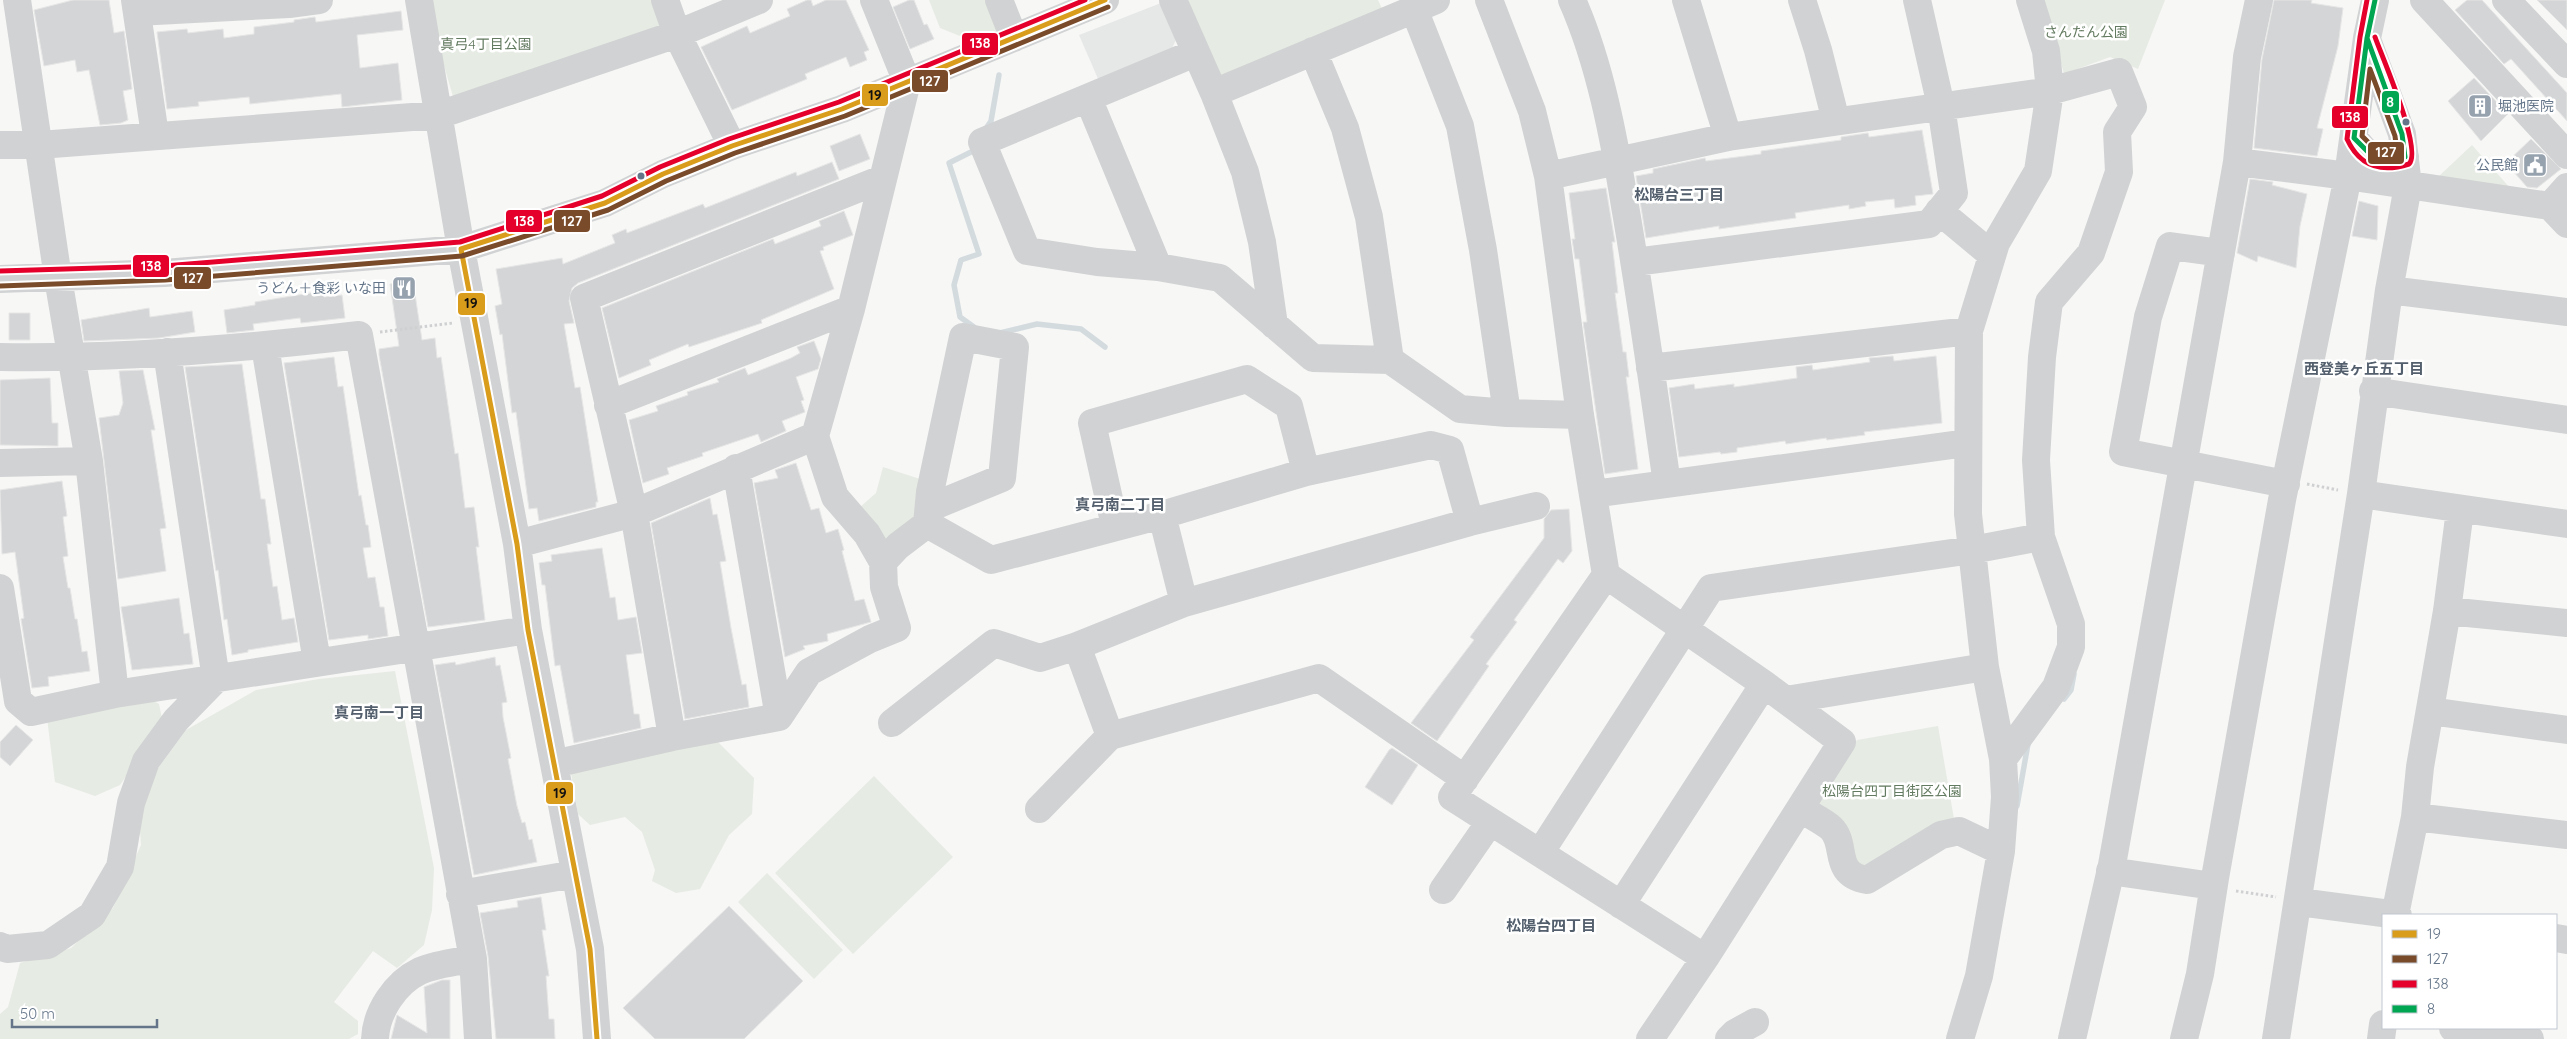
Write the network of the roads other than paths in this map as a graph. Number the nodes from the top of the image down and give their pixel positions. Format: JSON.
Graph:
{"nodes":[{"id":1,"x":17,"y":0,"type":"edge"},
{"id":2,"x":319,"y":0,"type":"edge"},
{"id":3,"x":418,"y":0,"type":"edge"},
{"id":4,"x":665,"y":0,"type":"edge"},
{"id":5,"x":758,"y":0,"type":"edge"},
{"id":6,"x":874,"y":0,"type":"edge"},
{"id":7,"x":999,"y":0,"type":"edge"},
{"id":8,"x":1105,"y":0,"type":"edge"},
{"id":9,"x":1173,"y":0,"type":"edge"},
{"id":10,"x":1489,"y":0,"type":"edge"},
{"id":11,"x":1572,"y":0,"type":"edge"},
{"id":12,"x":1686,"y":0,"type":"edge"},
{"id":13,"x":1802,"y":0,"type":"edge"},
{"id":14,"x":1917,"y":0,"type":"edge"},
{"id":15,"x":2030,"y":0,"type":"edge"},
{"id":16,"x":2259,"y":0,"type":"edge"},
{"id":17,"x":2375,"y":0,"type":"edge"},
{"id":18,"x":2424,"y":0,"type":"edge"},
{"id":19,"x":2506,"y":0,"type":"edge"},
{"id":20,"x":1425,"y":5,"type":"edge"},
{"id":21,"x":136,"y":6,"type":"edge"},
{"id":22,"x":677,"y":34,"type":"junction"},
{"id":23,"x":1014,"y":38,"type":"junction"},
{"id":24,"x":2367,"y":38,"type":"junction"},
{"id":25,"x":1313,"y":51,"type":"junction"},
{"id":26,"x":1195,"y":53,"type":"junction"},
{"id":27,"x":2567,"y":64,"type":"edge"},
{"id":28,"x":907,"y":82,"type":"junction"},
{"id":29,"x":2050,"y":91,"type":"junction"},
{"id":30,"x":1214,"y":93,"type":"junction"},
{"id":31,"x":1088,"y":98,"type":"junction"},
{"id":32,"x":1941,"y":106,"type":"junction"},
{"id":33,"x":439,"y":115,"type":"junction"},
{"id":34,"x":1836,"y":121,"type":"junction"},
{"id":35,"x":155,"y":135,"type":"junction"},
{"id":36,"x":1728,"y":137,"type":"junction"},
{"id":37,"x":2354,"y":138,"type":"junction"},
{"id":38,"x":39,"y":144,"type":"junction"},
{"id":39,"x":0,"y":145,"type":"edge"},
{"id":40,"x":732,"y":146,"type":"junction"},
{"id":41,"x":2567,"y":155,"type":"edge"},
{"id":42,"x":2405,"y":157,"type":"junction"},
{"id":43,"x":1617,"y":159,"type":"junction"},
{"id":44,"x":2237,"y":162,"type":"junction"},
{"id":45,"x":1548,"y":176,"type":"junction"},
{"id":46,"x":2348,"y":176,"type":"junction"},
{"id":47,"x":882,"y":179,"type":"junction"},
{"id":48,"x":2408,"y":186,"type":"junction"},
{"id":49,"x":2561,"y":206,"type":"edge"},
{"id":50,"x":1939,"y":212,"type":"junction"},
{"id":51,"x":461,"y":249,"type":"junction"},
{"id":52,"x":2221,"y":253,"type":"junction"},
{"id":53,"x":1992,"y":255,"type":"junction"},
{"id":54,"x":1635,"y":262,"type":"junction"},
{"id":55,"x":1158,"y":267,"type":"junction"},
{"id":56,"x":58,"y":278,"type":"junction"},
{"id":57,"x":0,"y":279,"type":"edge"},
{"id":58,"x":2389,"y":290,"type":"junction"},
{"id":59,"x":851,"y":309,"type":"junction"},
{"id":60,"x":2567,"y":312,"type":"edge"},
{"id":61,"x":1274,"y":324,"type":"junction"},
{"id":62,"x":1969,"y":332,"type":"junction"},
{"id":63,"x":265,"y":346,"type":"junction"},
{"id":64,"x":167,"y":352,"type":"junction"},
{"id":65,"x":0,"y":356,"type":"edge"},
{"id":66,"x":73,"y":358,"type":"junction"},
{"id":67,"x":1390,"y":360,"type":"junction"},
{"id":68,"x":1650,"y":368,"type":"junction"},
{"id":69,"x":2373,"y":391,"type":"junction"},
{"id":70,"x":608,"y":405,"type":"junction"},
{"id":71,"x":1507,"y":413,"type":"junction"},
{"id":72,"x":1580,"y":415,"type":"junction"},
{"id":73,"x":2567,"y":420,"type":"edge"},
{"id":74,"x":815,"y":436,"type":"junction"},
{"id":75,"x":1967,"y":443,"type":"junction"},
{"id":76,"x":88,"y":461,"type":"junction"},
{"id":77,"x":0,"y":463,"type":"edge"},
{"id":78,"x":2184,"y":464,"type":"junction"},
{"id":79,"x":736,"y":468,"type":"junction"},
{"id":80,"x":1306,"y":472,"type":"junction"},
{"id":81,"x":1667,"y":484,"type":"junction"},
{"id":82,"x":2286,"y":484,"type":"junction"},
{"id":83,"x":1593,"y":494,"type":"junction"},
{"id":84,"x":2361,"y":494,"type":"junction"},
{"id":85,"x":1536,"y":506,"type":"dead end"},
{"id":86,"x":2460,"y":510,"type":"junction"},
{"id":87,"x":634,"y":513,"type":"junction"},
{"id":88,"x":1162,"y":515,"type":"junction"},
{"id":89,"x":928,"y":516,"type":"junction"},
{"id":90,"x":1470,"y":522,"type":"junction"},
{"id":91,"x":2567,"y":524,"type":"edge"},
{"id":92,"x":1115,"y":526,"type":"junction"},
{"id":93,"x":2041,"y":537,"type":"junction"},
{"id":94,"x":517,"y":544,"type":"junction"},
{"id":95,"x":1972,"y":550,"type":"junction"},
{"id":96,"x":882,"y":562,"type":"junction"},
{"id":97,"x":1606,"y":575,"type":"junction"},
{"id":98,"x":0,"y":589,"type":"edge"},
{"id":99,"x":1184,"y":603,"type":"junction"},
{"id":100,"x":2447,"y":611,"type":"junction"},
{"id":101,"x":2567,"y":623,"type":"edge"},
{"id":102,"x":528,"y":630,"type":"junction"},
{"id":103,"x":1684,"y":631,"type":"junction"},
{"id":104,"x":1077,"y":646,"type":"junction"},
{"id":105,"x":416,"y":648,"type":"junction"},
{"id":106,"x":317,"y":662,"type":"junction"},
{"id":107,"x":1985,"y":667,"type":"junction"},
{"id":108,"x":216,"y":679,"type":"junction"},
{"id":109,"x":1764,"y":684,"type":"junction"},
{"id":110,"x":115,"y":694,"type":"junction"},
{"id":111,"x":1786,"y":700,"type":"junction"},
{"id":112,"x":2430,"y":711,"type":"junction"},
{"id":113,"x":779,"y":717,"type":"junction"},
{"id":114,"x":892,"y":723,"type":"dead end"},
{"id":115,"x":2567,"y":730,"type":"edge"},
{"id":116,"x":1110,"y":736,"type":"junction"},
{"id":117,"x":672,"y":737,"type":"junction"},
{"id":118,"x":2003,"y":759,"type":"junction"},
{"id":119,"x":554,"y":764,"type":"junction"},
{"id":120,"x":1465,"y":779,"type":"junction"},
{"id":121,"x":1039,"y":809,"type":"dead end"},
{"id":122,"x":1801,"y":809,"type":"junction"},
{"id":123,"x":2415,"y":817,"type":"junction"},
{"id":124,"x":1490,"y":822,"type":"junction"},
{"id":125,"x":2567,"y":835,"type":"edge"},
{"id":126,"x":2001,"y":851,"type":"junction"},
{"id":127,"x":1540,"y":853,"type":"junction"},
{"id":128,"x":2110,"y":871,"type":"junction"},
{"id":129,"x":575,"y":874,"type":"junction"},
{"id":130,"x":2214,"y":886,"type":"junction"},
{"id":131,"x":1443,"y":890,"type":"dead end"},
{"id":132,"x":460,"y":894,"type":"junction"},
{"id":133,"x":2299,"y":902,"type":"junction"},
{"id":134,"x":1621,"y":906,"type":"junction"},
{"id":135,"x":2389,"y":914,"type":"edge"},
{"id":136,"x":2396,"y":914,"type":"edge"},
{"id":137,"x":0,"y":946,"type":"edge"},
{"id":138,"x":1705,"y":958,"type":"junction"},
{"id":139,"x":473,"y":959,"type":"junction"},
{"id":140,"x":1755,"y":1022,"type":"dead end"},
{"id":141,"x":2460,"y":1029,"type":"edge"},
{"id":142,"x":375,"y":1039,"type":"edge"},
{"id":143,"x":478,"y":1039,"type":"edge"},
{"id":144,"x":597,"y":1039,"type":"edge"},
{"id":145,"x":1650,"y":1039,"type":"edge"},
{"id":146,"x":1729,"y":1039,"type":"edge"},
{"id":147,"x":1960,"y":1039,"type":"edge"},
{"id":148,"x":2072,"y":1039,"type":"edge"},
{"id":149,"x":2184,"y":1039,"type":"edge"},
{"id":150,"x":2276,"y":1039,"type":"edge"},
{"id":151,"x":2530,"y":1039,"type":"edge"}],
"edges":[{"from":1,"to":38,"type":"street"},
{"from":2,"to":21,"type":"street"},
{"from":3,"to":33,"type":"street"},
{"from":4,"to":22,"type":"street"},
{"from":5,"to":22,"type":"street"},
{"from":6,"to":28,"type":"street"},
{"from":7,"to":23,"type":"street"},
{"from":8,"to":23,"type":"street"},
{"from":9,"to":26,"type":"street"},
{"from":10,"to":45,"type":"street"},
{"from":11,"to":43,"type":"street"},
{"from":12,"to":36,"type":"street"},
{"from":13,"to":34,"type":"street"},
{"from":14,"to":32,"type":"street"},
{"from":15,"to":29,"type":"street"},
{"from":16,"to":44,"type":"street"},
{"from":17,"to":24,"type":"street"},
{"from":18,"to":41,"type":"street"},
{"from":19,"to":27,"type":"street"},
{"from":20,"to":25,"type":"street"},
{"from":20,"to":71,"type":"street"},
{"from":21,"to":35,"type":"street"},
{"from":22,"to":33,"type":"street"},
{"from":22,"to":40,"type":"street"},
{"from":23,"to":28,"type":"street"},
{"from":24,"to":37,"type":"street"},
{"from":24,"to":42,"type":"street"},
{"from":25,"to":30,"type":"street"},
{"from":25,"to":67,"type":"street"},
{"from":26,"to":30,"type":"street"},
{"from":26,"to":31,"type":"street"},
{"from":28,"to":40,"type":"street"},
{"from":28,"to":47,"type":"street"},
{"from":29,"to":32,"type":"street"},
{"from":29,"to":53,"type":"street"},
{"from":29,"to":93,"type":"street"},
{"from":30,"to":61,"type":"street"},
{"from":31,"to":55,"type":"street"},
{"from":31,"to":55,"type":"street"},
{"from":32,"to":34,"type":"street"},
{"from":32,"to":50,"type":"street"},
{"from":33,"to":35,"type":"street"},
{"from":33,"to":51,"type":"street"},
{"from":34,"to":36,"type":"street"},
{"from":35,"to":38,"type":"street"},
{"from":36,"to":43,"type":"street"},
{"from":37,"to":42,"type":"street"},
{"from":37,"to":46,"type":"street"},
{"from":38,"to":39,"type":"street"},
{"from":38,"to":56,"type":"street"},
{"from":40,"to":51,"type":"street"},
{"from":42,"to":48,"type":"street"},
{"from":43,"to":45,"type":"street"},
{"from":43,"to":54,"type":"street"},
{"from":44,"to":46,"type":"street"},
{"from":44,"to":52,"type":"street"},
{"from":45,"to":72,"type":"street"},
{"from":46,"to":48,"type":"street"},
{"from":46,"to":82,"type":"street"},
{"from":47,"to":59,"type":"street"},
{"from":47,"to":70,"type":"street"},
{"from":48,"to":49,"type":"street"},
{"from":48,"to":58,"type":"street"},
{"from":50,"to":53,"type":"street"},
{"from":50,"to":54,"type":"street"},
{"from":51,"to":56,"type":"street"},
{"from":51,"to":94,"type":"street"},
{"from":52,"to":78,"type":"street"},
{"from":52,"to":78,"type":"street"},
{"from":53,"to":62,"type":"street"},
{"from":54,"to":68,"type":"street"},
{"from":55,"to":61,"type":"street"},
{"from":56,"to":57,"type":"street"},
{"from":56,"to":66,"type":"street"},
{"from":58,"to":60,"type":"street"},
{"from":58,"to":69,"type":"street"},
{"from":59,"to":70,"type":"street"},
{"from":59,"to":74,"type":"street"},
{"from":61,"to":67,"type":"street"},
{"from":62,"to":68,"type":"street"},
{"from":62,"to":75,"type":"street"},
{"from":63,"to":64,"type":"street"},
{"from":63,"to":105,"type":"street"},
{"from":63,"to":106,"type":"street"},
{"from":64,"to":66,"type":"street"},
{"from":64,"to":108,"type":"street"},
{"from":65,"to":66,"type":"street"},
{"from":66,"to":76,"type":"street"},
{"from":67,"to":71,"type":"street"},
{"from":68,"to":81,"type":"street"},
{"from":69,"to":73,"type":"street"},
{"from":69,"to":84,"type":"street"},
{"from":70,"to":87,"type":"street"},
{"from":71,"to":72,"type":"street"},
{"from":72,"to":83,"type":"street"},
{"from":74,"to":79,"type":"street"},
{"from":74,"to":96,"type":"street"},
{"from":75,"to":81,"type":"street"},
{"from":75,"to":95,"type":"street"},
{"from":76,"to":77,"type":"street"},
{"from":76,"to":110,"type":"street"},
{"from":78,"to":82,"type":"street"},
{"from":78,"to":128,"type":"street"},
{"from":79,"to":87,"type":"street"},
{"from":79,"to":113,"type":"street"},
{"from":80,"to":88,"type":"street"},
{"from":80,"to":90,"type":"street"},
{"from":80,"to":92,"type":"street"},
{"from":81,"to":83,"type":"street"},
{"from":82,"to":130,"type":"street"},
{"from":83,"to":97,"type":"street"},
{"from":84,"to":86,"type":"street"},
{"from":84,"to":133,"type":"street"},
{"from":85,"to":90,"type":"street"},
{"from":86,"to":91,"type":"street"},
{"from":86,"to":100,"type":"street"},
{"from":87,"to":94,"type":"street"},
{"from":87,"to":117,"type":"street"},
{"from":88,"to":92,"type":"street"},
{"from":88,"to":99,"type":"street"},
{"from":89,"to":89,"type":"street"},
{"from":89,"to":92,"type":"street"},
{"from":89,"to":96,"type":"street"},
{"from":90,"to":99,"type":"street"},
{"from":93,"to":95,"type":"street"},
{"from":93,"to":118,"type":"street"},
{"from":94,"to":102,"type":"street"},
{"from":95,"to":103,"type":"street"},
{"from":95,"to":107,"type":"street"},
{"from":96,"to":113,"type":"street"},
{"from":97,"to":103,"type":"street"},
{"from":97,"to":120,"type":"street"},
{"from":98,"to":110,"type":"street"},
{"from":99,"to":104,"type":"street"},
{"from":100,"to":101,"type":"street"},
{"from":100,"to":112,"type":"street"},
{"from":102,"to":105,"type":"street"},
{"from":102,"to":119,"type":"street"},
{"from":103,"to":109,"type":"street"},
{"from":103,"to":127,"type":"street"},
{"from":104,"to":114,"type":"street"},
{"from":104,"to":116,"type":"street"},
{"from":105,"to":106,"type":"street"},
{"from":105,"to":132,"type":"street"},
{"from":106,"to":108,"type":"street"},
{"from":107,"to":111,"type":"street"},
{"from":107,"to":118,"type":"street"},
{"from":108,"to":110,"type":"street"},
{"from":108,"to":137,"type":"street"},
{"from":109,"to":111,"type":"street"},
{"from":109,"to":134,"type":"street"},
{"from":111,"to":122,"type":"street"},
{"from":112,"to":115,"type":"street"},
{"from":112,"to":123,"type":"street"},
{"from":113,"to":117,"type":"street"},
{"from":116,"to":120,"type":"street"},
{"from":116,"to":121,"type":"street"},
{"from":117,"to":119,"type":"street"},
{"from":118,"to":126,"type":"street"},
{"from":119,"to":129,"type":"street"},
{"from":120,"to":124,"type":"street"},
{"from":122,"to":126,"type":"street"},
{"from":122,"to":138,"type":"street"},
{"from":123,"to":125,"type":"street"},
{"from":123,"to":136,"type":"street"},
{"from":124,"to":127,"type":"street"},
{"from":124,"to":131,"type":"street"},
{"from":126,"to":147,"type":"street"},
{"from":127,"to":134,"type":"street"},
{"from":128,"to":130,"type":"street"},
{"from":128,"to":148,"type":"street"},
{"from":129,"to":132,"type":"street"},
{"from":129,"to":144,"type":"street"},
{"from":130,"to":149,"type":"street"},
{"from":132,"to":139,"type":"street"},
{"from":133,"to":135,"type":"street"},
{"from":133,"to":150,"type":"street"},
{"from":134,"to":138,"type":"street"},
{"from":138,"to":145,"type":"street"},
{"from":139,"to":142,"type":"street"},
{"from":139,"to":143,"type":"street"},
{"from":140,"to":146,"type":"street"},
{"from":141,"to":151,"type":"street"}]}
